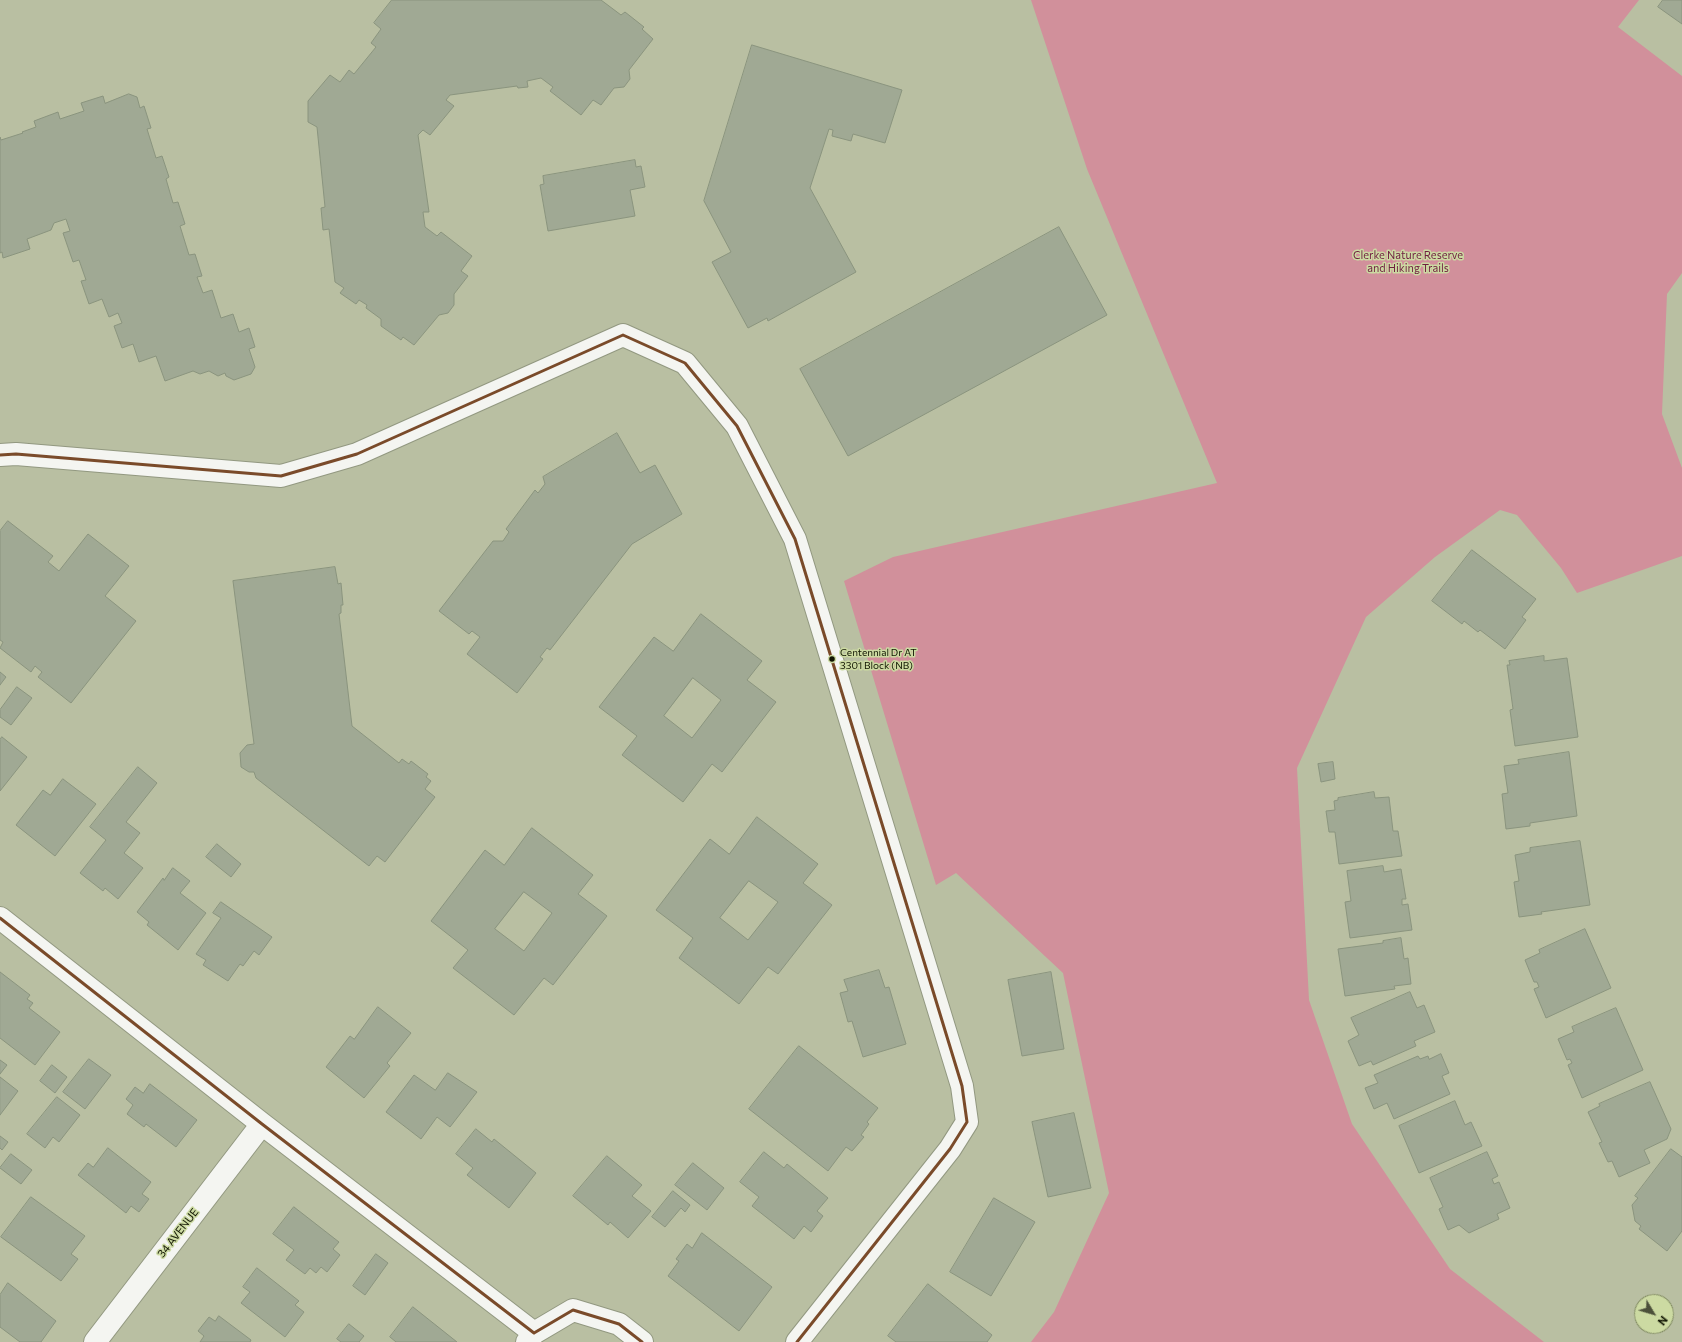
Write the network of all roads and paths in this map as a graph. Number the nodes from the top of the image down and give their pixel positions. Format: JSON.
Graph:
{"nodes":[{"id":1,"x":0,"y":455,"type":"edge"},
{"id":2,"x":0,"y":918,"type":"edge"},
{"id":3,"x":262,"y":1124,"type":"junction"},
{"id":4,"x":530,"y":1337,"type":"edge"},
{"id":5,"x":95,"y":1342,"type":"edge"},
{"id":6,"x":642,"y":1342,"type":"edge"},
{"id":7,"x":797,"y":1342,"type":"edge"}],
"edges":[{"from":1,"to":7,"type":"street"},
{"from":2,"to":3,"type":"street"},
{"from":3,"to":4,"type":"street"},
{"from":3,"to":5,"type":"street","name":"34 AVENUE"},
{"from":4,"to":6,"type":"street"}]}
